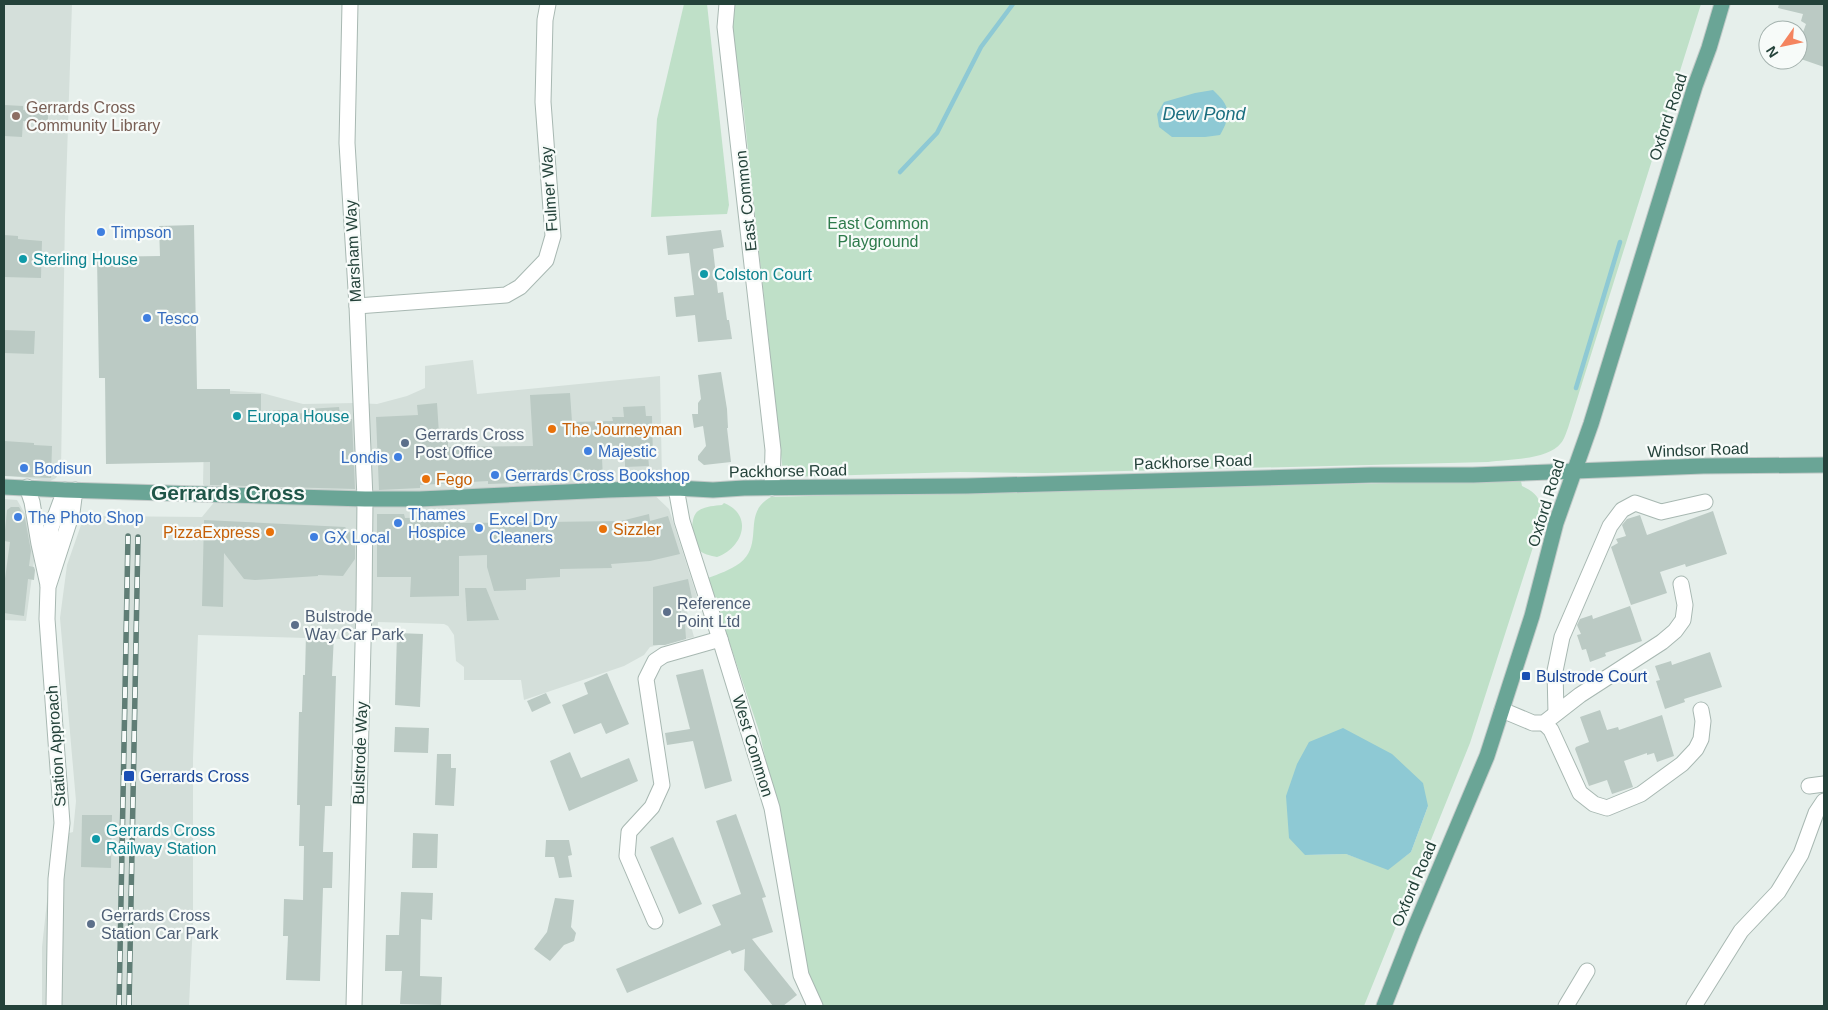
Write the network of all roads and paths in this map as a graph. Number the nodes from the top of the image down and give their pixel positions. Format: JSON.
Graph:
{"nodes":[{"id":1,"x":350,"y":4,"type":"edge"},
{"id":2,"x":548,"y":4,"type":"edge"},
{"id":3,"x":727,"y":4,"type":"edge"},
{"id":4,"x":1722,"y":4,"type":"edge"},
{"id":5,"x":356,"y":306,"type":"junction"},
{"id":6,"x":1824,"y":465,"type":"edge"},
{"id":7,"x":1574,"y":471,"type":"junction"},
{"id":8,"x":4,"y":487,"type":"edge"},
{"id":9,"x":27,"y":487,"type":"junction"},
{"id":10,"x":676,"y":488,"type":"junction"},
{"id":11,"x":772,"y":488,"type":"junction"},
{"id":12,"x":70,"y":490,"type":"junction"},
{"id":13,"x":364,"y":499,"type":"junction"},
{"id":14,"x":1705,"y":502,"type":"dead end"},
{"id":15,"x":1681,"y":584,"type":"dead end"},
{"id":16,"x":48,"y":587,"type":"junction"},
{"id":17,"x":720,"y":639,"type":"junction"},
{"id":18,"x":1502,"y":710,"type":"junction"},
{"id":19,"x":1701,"y":710,"type":"dead end"},
{"id":20,"x":1550,"y":718,"type":"junction"},
{"id":21,"x":1824,"y":784,"type":"edge"},
{"id":22,"x":1809,"y":786,"type":"dead end"},
{"id":23,"x":1824,"y":800,"type":"edge"},
{"id":24,"x":655,"y":921,"type":"dead end"},
{"id":25,"x":1586,"y":971,"type":"dead end"},
{"id":26,"x":54,"y":1006,"type":"edge"},
{"id":27,"x":354,"y":1006,"type":"edge"},
{"id":28,"x":815,"y":1006,"type":"edge"},
{"id":29,"x":1384,"y":1006,"type":"edge"},
{"id":30,"x":1566,"y":1006,"type":"edge"},
{"id":31,"x":1694,"y":1006,"type":"edge"}],
"edges":[{"from":1,"to":5,"type":"street","name":"Marsham Way"},
{"from":2,"to":5,"type":"street","name":"Fulmer Way"},
{"from":3,"to":11,"type":"street","name":"East Common"},
{"from":4,"to":7,"type":"main road","name":"Oxford Road"},
{"from":5,"to":13,"type":"street","name":"Marsham Way"},
{"from":6,"to":7,"type":"main road","name":"Windsor Road"},
{"from":7,"to":11,"type":"main road","name":"Packhorse Road"},
{"from":7,"to":18,"type":"main road","name":"Oxford Road"},
{"from":8,"to":9,"type":"main road","name":"Packhorse Road"},
{"from":9,"to":12,"type":"main road","name":"Packhorse Road"},
{"from":9,"to":16,"type":"street"},
{"from":10,"to":11,"type":"main road","name":"Packhorse Road"},
{"from":10,"to":13,"type":"main road","name":"Packhorse Road"},
{"from":10,"to":17,"type":"street","name":"West Common"},
{"from":12,"to":13,"type":"main road","name":"Packhorse Road"},
{"from":12,"to":16,"type":"street"},
{"from":13,"to":27,"type":"street","name":"Bulstrode Way"},
{"from":14,"to":20,"type":"street"},
{"from":15,"to":20,"type":"street"},
{"from":16,"to":26,"type":"street","name":"Station Approach"},
{"from":17,"to":24,"type":"street"},
{"from":17,"to":28,"type":"street","name":"West Common"},
{"from":18,"to":20,"type":"street"},
{"from":18,"to":29,"type":"main road","name":"Oxford Road"},
{"from":19,"to":20,"type":"street"},
{"from":21,"to":22,"type":"street"},
{"from":23,"to":31,"type":"street"},
{"from":25,"to":30,"type":"street"}]}
